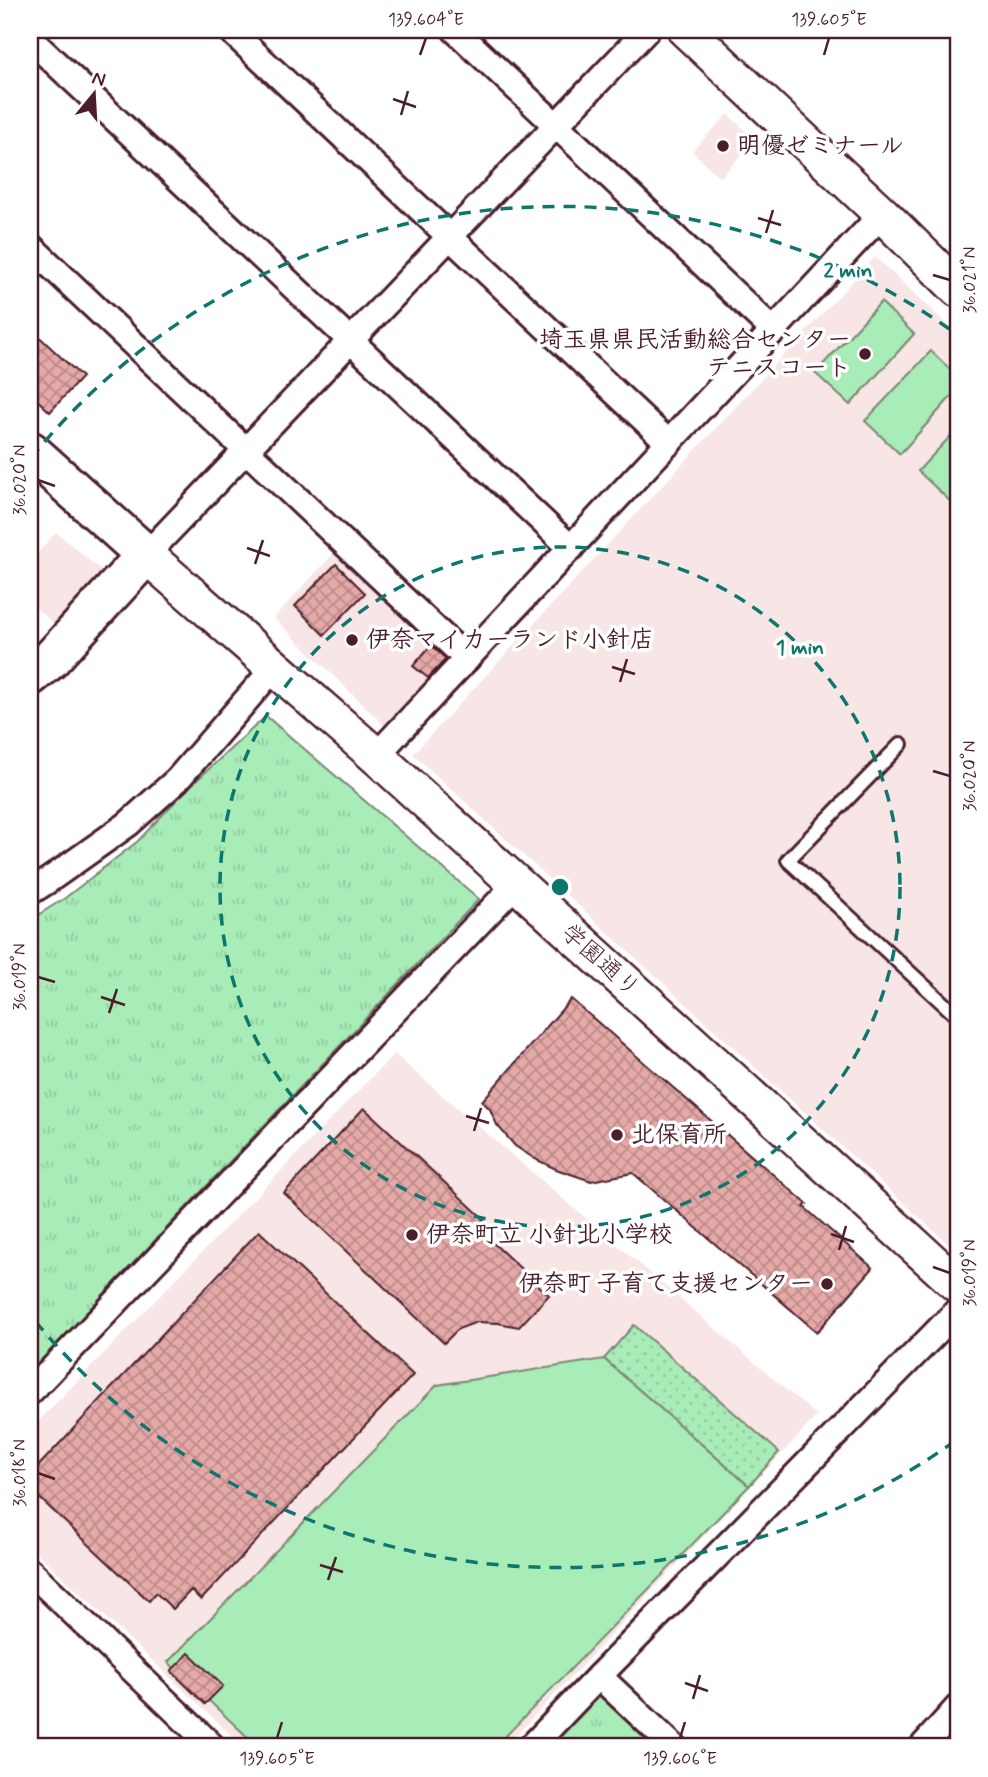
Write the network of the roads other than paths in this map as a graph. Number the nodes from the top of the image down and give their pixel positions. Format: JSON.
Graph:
{"nodes":[{"id":1,"x":230,"y":30,"type":"edge"},
{"id":2,"x":455,"y":30,"type":"edge"},
{"id":3,"x":647,"y":30,"type":"edge"},
{"id":4,"x":686,"y":30,"type":"edge"},
{"id":5,"x":30,"y":39,"type":"edge"},
{"id":6,"x":556,"y":125,"type":"junction"},
{"id":7,"x":882,"y":214,"type":"junction"},
{"id":8,"x":450,"y":236,"type":"junction"},
{"id":9,"x":30,"y":246,"type":"edge"},
{"id":10,"x":958,"y":289,"type":"edge"},
{"id":11,"x":774,"y":331,"type":"junction"},
{"id":12,"x":351,"y":341,"type":"junction"},
{"id":13,"x":669,"y":443,"type":"junction"},
{"id":14,"x":246,"y":450,"type":"junction"},
{"id":15,"x":30,"y":451,"type":"edge"},
{"id":16,"x":571,"y":548,"type":"junction"},
{"id":17,"x":146,"y":555,"type":"junction"},
{"id":18,"x":467,"y":659,"type":"junction"},
{"id":19,"x":274,"y":668,"type":"junction"},
{"id":20,"x":30,"y":676,"type":"edge"},
{"id":21,"x":901,"y":744,"type":"dead end"},
{"id":22,"x":376,"y":756,"type":"junction"},
{"id":23,"x":516,"y":884,"type":"junction"},
{"id":24,"x":30,"y":892,"type":"edge"},
{"id":25,"x":958,"y":1017,"type":"edge"},
{"id":26,"x":958,"y":1285,"type":"edge"},
{"id":27,"x":958,"y":1310,"type":"edge"},
{"id":28,"x":30,"y":1392,"type":"edge"},
{"id":29,"x":30,"y":1571,"type":"edge"},
{"id":30,"x":598,"y":1676,"type":"junction"},
{"id":31,"x":958,"y":1707,"type":"edge"},
{"id":32,"x":213,"y":1747,"type":"edge"},
{"id":33,"x":531,"y":1747,"type":"edge"},
{"id":34,"x":674,"y":1747,"type":"edge"},
{"id":35,"x":922,"y":1747,"type":"edge"}],
"edges":[{"from":1,"to":8,"type":"street"},
{"from":2,"to":6,"type":"street"},
{"from":3,"to":6,"type":"street"},
{"from":4,"to":7,"type":"street"},
{"from":5,"to":12,"type":"street"},
{"from":6,"to":8,"type":"street"},
{"from":6,"to":11,"type":"street"},
{"from":7,"to":10,"type":"street"},
{"from":7,"to":11,"type":"street"},
{"from":8,"to":12,"type":"street"},
{"from":8,"to":13,"type":"street"},
{"from":9,"to":14,"type":"street"},
{"from":11,"to":13,"type":"street"},
{"from":12,"to":14,"type":"street"},
{"from":12,"to":16,"type":"street"},
{"from":13,"to":16,"type":"street"},
{"from":14,"to":17,"type":"street"},
{"from":14,"to":18,"type":"street"},
{"from":15,"to":17,"type":"main road"},
{"from":16,"to":18,"type":"street"},
{"from":17,"to":19,"type":"street","name":"学園通り"},
{"from":17,"to":20,"type":"main road"},
{"from":18,"to":22,"type":"street"},
{"from":19,"to":22,"type":"street","name":"学園通り"},
{"from":19,"to":24,"type":"street"},
{"from":21,"to":25,"type":"lane"},
{"from":22,"to":23,"type":"street","name":"学園通り"},
{"from":23,"to":26,"type":"street","name":"学園通り"},
{"from":23,"to":28,"type":"street"},
{"from":27,"to":30,"type":"street"},
{"from":29,"to":32,"type":"street"},
{"from":30,"to":33,"type":"street"},
{"from":30,"to":34,"type":"street"},
{"from":31,"to":35,"type":"street"}]}
